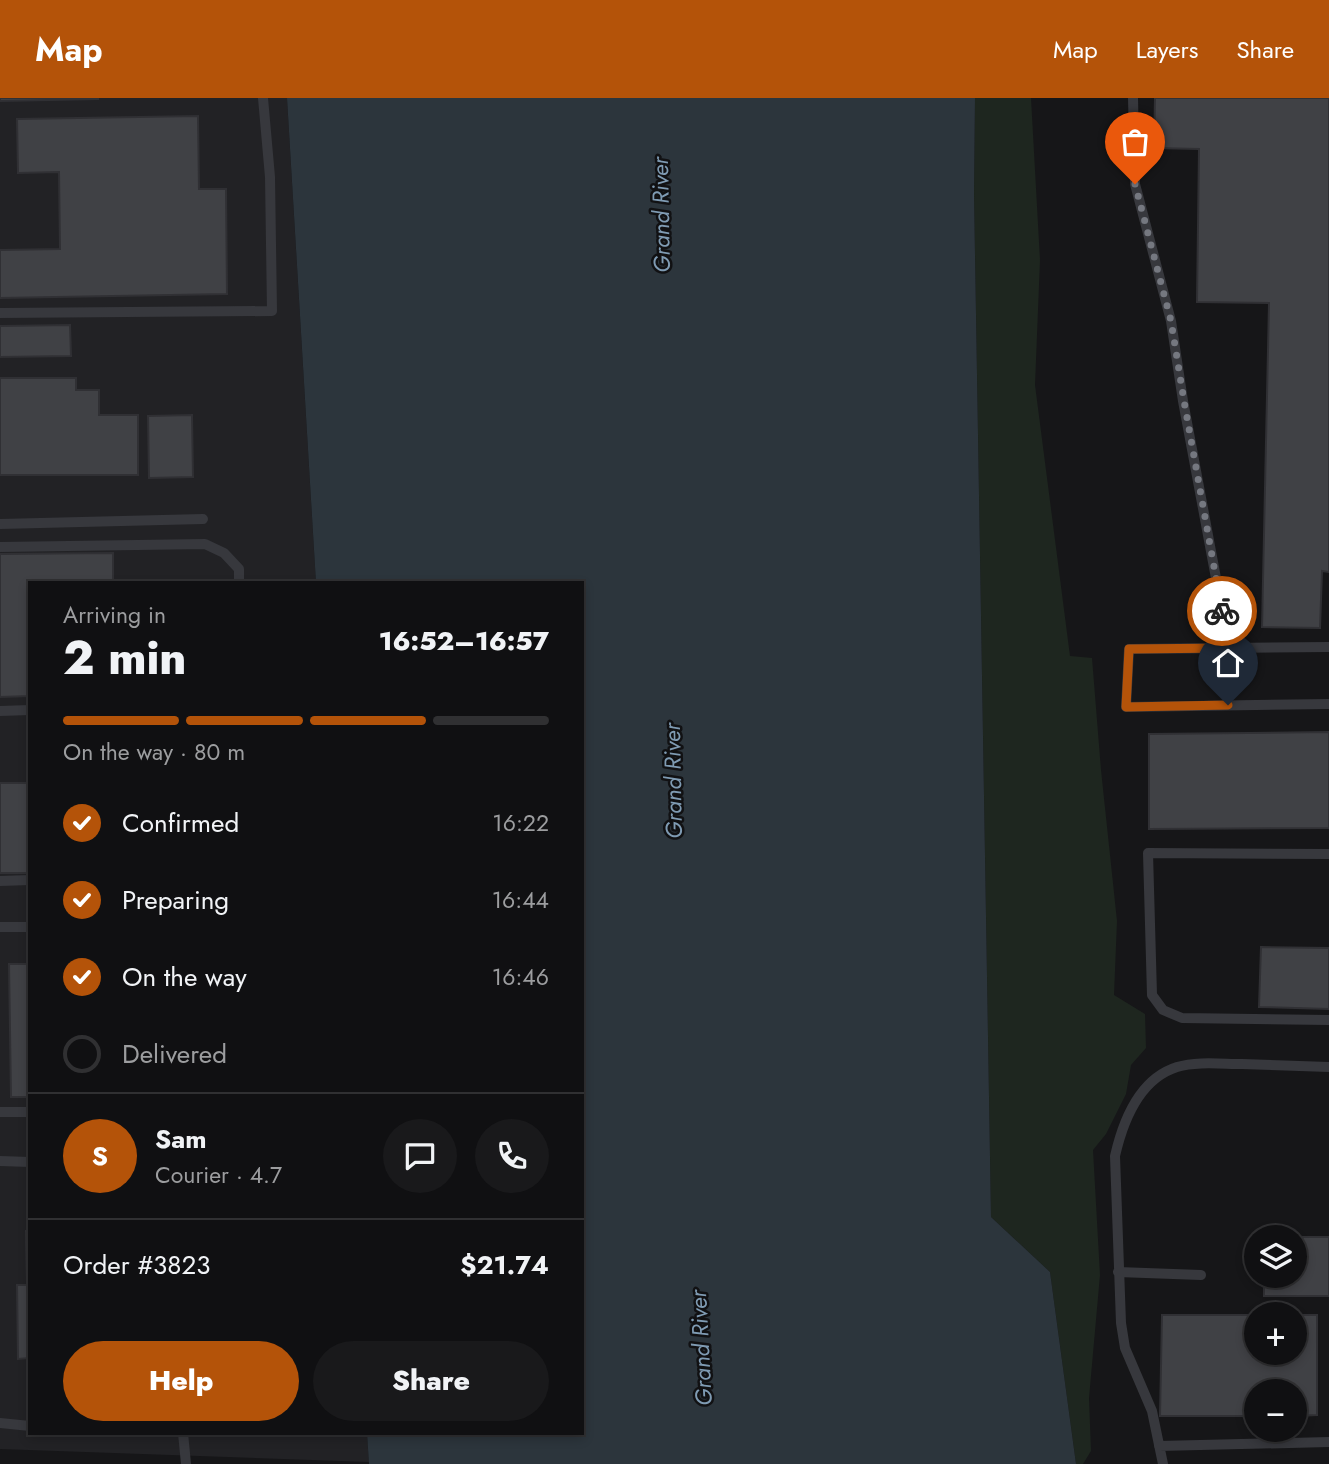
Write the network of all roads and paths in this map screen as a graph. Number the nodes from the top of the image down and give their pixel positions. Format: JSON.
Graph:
{"nodes":[{"id":1,"x":264,"y":98,"type":"edge"},
{"id":2,"x":1133,"y":98,"type":"edge"},
{"id":3,"x":0,"y":313,"type":"edge"},
{"id":4,"x":203,"y":519,"type":"dead end"},
{"id":5,"x":0,"y":524,"type":"edge"},
{"id":6,"x":0,"y":547,"type":"edge"},
{"id":7,"x":239,"y":581,"type":"edge"},
{"id":8,"x":1329,"y":647,"type":"edge"},
{"id":9,"x":1229,"y":648,"type":"junction"},
{"id":10,"x":1329,"y":704,"type":"edge"},
{"id":11,"x":0,"y":710,"type":"edge"},
{"id":12,"x":28,"y":710,"type":"edge"},
{"id":13,"x":1329,"y":854,"type":"edge"},
{"id":14,"x":28,"y":880,"type":"edge"},
{"id":15,"x":0,"y":881,"type":"edge"},
{"id":16,"x":28,"y":927,"type":"edge"},
{"id":17,"x":0,"y":928,"type":"edge"},
{"id":18,"x":1329,"y":1020,"type":"edge"},
{"id":19,"x":1329,"y":1067,"type":"edge"},
{"id":20,"x":0,"y":1112,"type":"edge"},
{"id":21,"x":28,"y":1112,"type":"edge"},
{"id":22,"x":0,"y":1161,"type":"edge"},
{"id":23,"x":28,"y":1162,"type":"edge"},
{"id":24,"x":1118,"y":1272,"type":"junction"},
{"id":25,"x":1201,"y":1275,"type":"dead end"},
{"id":26,"x":0,"y":1423,"type":"edge"},
{"id":27,"x":28,"y":1426,"type":"edge"},
{"id":28,"x":183,"y":1435,"type":"edge"},
{"id":29,"x":1329,"y":1442,"type":"edge"},
{"id":30,"x":1159,"y":1446,"type":"junction"},
{"id":31,"x":187,"y":1464,"type":"edge"},
{"id":32,"x":1163,"y":1464,"type":"edge"}],
"edges":[{"from":1,"to":3,"type":"lane"},
{"from":2,"to":9,"type":"lane"},
{"from":4,"to":5,"type":"lane"},
{"from":6,"to":7,"type":"lane"},
{"from":8,"to":9,"type":"lane"},
{"from":9,"to":10,"type":"lane"},
{"from":11,"to":12,"type":"lane"},
{"from":13,"to":18,"type":"lane"},
{"from":14,"to":15,"type":"lane"},
{"from":16,"to":17,"type":"lane"},
{"from":19,"to":24,"type":"lane"},
{"from":20,"to":21,"type":"lane"},
{"from":22,"to":23,"type":"lane"},
{"from":24,"to":25,"type":"lane"},
{"from":24,"to":30,"type":"lane"},
{"from":26,"to":27,"type":"lane"},
{"from":28,"to":31,"type":"lane"},
{"from":29,"to":30,"type":"lane"},
{"from":30,"to":32,"type":"lane"}]}
